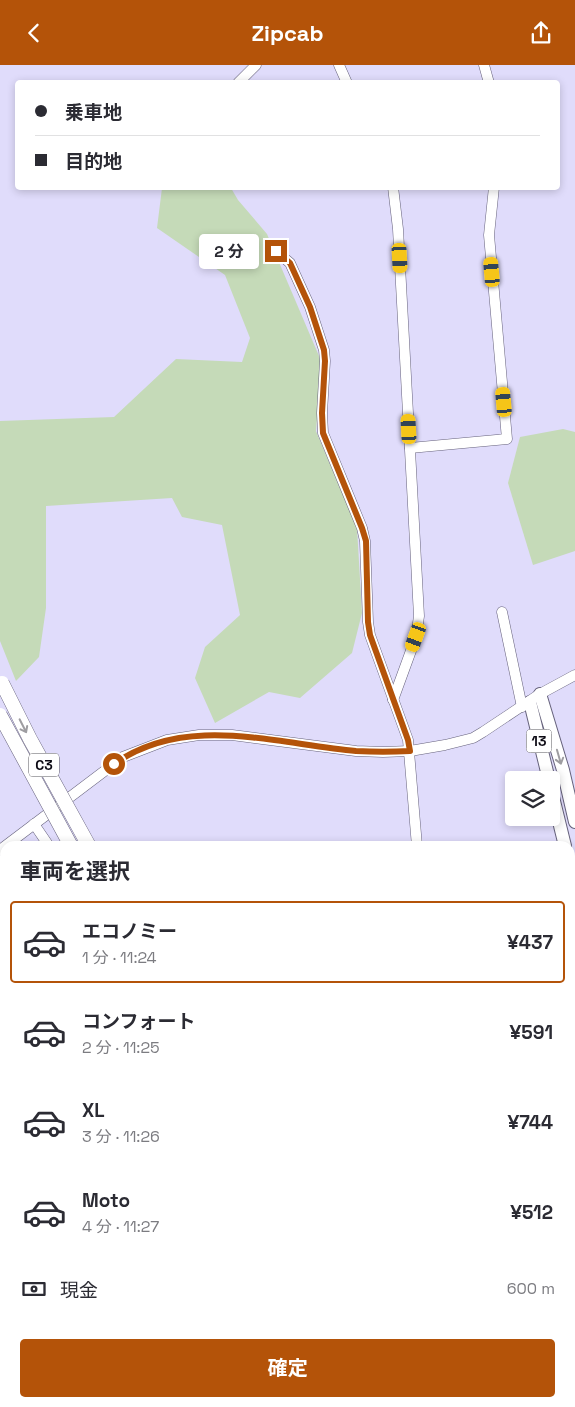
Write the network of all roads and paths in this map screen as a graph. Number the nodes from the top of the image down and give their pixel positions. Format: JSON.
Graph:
{"nodes":[{"id":1,"x":256,"y":65,"type":"edge"},
{"id":2,"x":339,"y":65,"type":"edge"},
{"id":3,"x":484,"y":65,"type":"edge"},
{"id":4,"x":241,"y":80,"type":"edge"},
{"id":5,"x":346,"y":80,"type":"edge"},
{"id":6,"x":488,"y":80,"type":"edge"},
{"id":7,"x":393,"y":190,"type":"edge"},
{"id":8,"x":494,"y":190,"type":"edge"},
{"id":9,"x":276,"y":251,"type":"dead end"},
{"id":10,"x":410,"y":448,"type":"junction"},
{"id":11,"x":502,"y":612,"type":"dead end"},
{"id":12,"x":575,"y":675,"type":"edge"},
{"id":13,"x":1,"y":681,"type":"edge"},
{"id":14,"x":540,"y":694,"type":"junction"},
{"id":15,"x":393,"y":700,"type":"junction"},
{"id":16,"x":526,"y":704,"type":"junction"},
{"id":17,"x":0,"y":715,"type":"edge"},
{"id":18,"x":410,"y":751,"type":"junction"},
{"id":19,"x":546,"y":771,"type":"edge"},
{"id":20,"x":58,"y":792,"type":"junction"},
{"id":21,"x":575,"y":822,"type":"edge"},
{"id":22,"x":34,"y":824,"type":"junction"},
{"id":23,"x":560,"y":826,"type":"edge"},
{"id":24,"x":12,"y":841,"type":"edge"},
{"id":25,"x":46,"y":841,"type":"edge"},
{"id":26,"x":68,"y":841,"type":"edge"},
{"id":27,"x":86,"y":841,"type":"edge"},
{"id":28,"x":91,"y":841,"type":"edge"},
{"id":29,"x":417,"y":841,"type":"edge"},
{"id":30,"x":564,"y":841,"type":"edge"}],
"edges":[{"from":1,"to":4,"type":"street"},
{"from":2,"to":5,"type":"street"},
{"from":3,"to":6,"type":"street"},
{"from":7,"to":10,"type":"street"},
{"from":8,"to":10,"type":"street"},
{"from":9,"to":15,"type":"street"},
{"from":10,"to":15,"type":"street"},
{"from":11,"to":16,"type":"street"},
{"from":12,"to":14,"type":"street"},
{"from":13,"to":20,"type":"highway","number":"C3","one_way":true,"bridge":true},
{"from":14,"to":16,"type":"street"},
{"from":14,"to":21,"type":"main road","number":"13","one_way":true},
{"from":15,"to":18,"type":"street"},
{"from":16,"to":18,"type":"street"},
{"from":16,"to":19,"type":"main road","number":"13"},
{"from":17,"to":26,"type":"highway","number":"C3","bridge":true},
{"from":18,"to":22,"type":"street"},
{"from":18,"to":29,"type":"street"},
{"from":20,"to":27,"type":"highway","number":"C3","bridge":true},
{"from":20,"to":28,"type":"highway","bridge":true},
{"from":22,"to":24,"type":"street"},
{"from":22,"to":25,"type":"street"},
{"from":23,"to":30,"type":"main road"}]}
